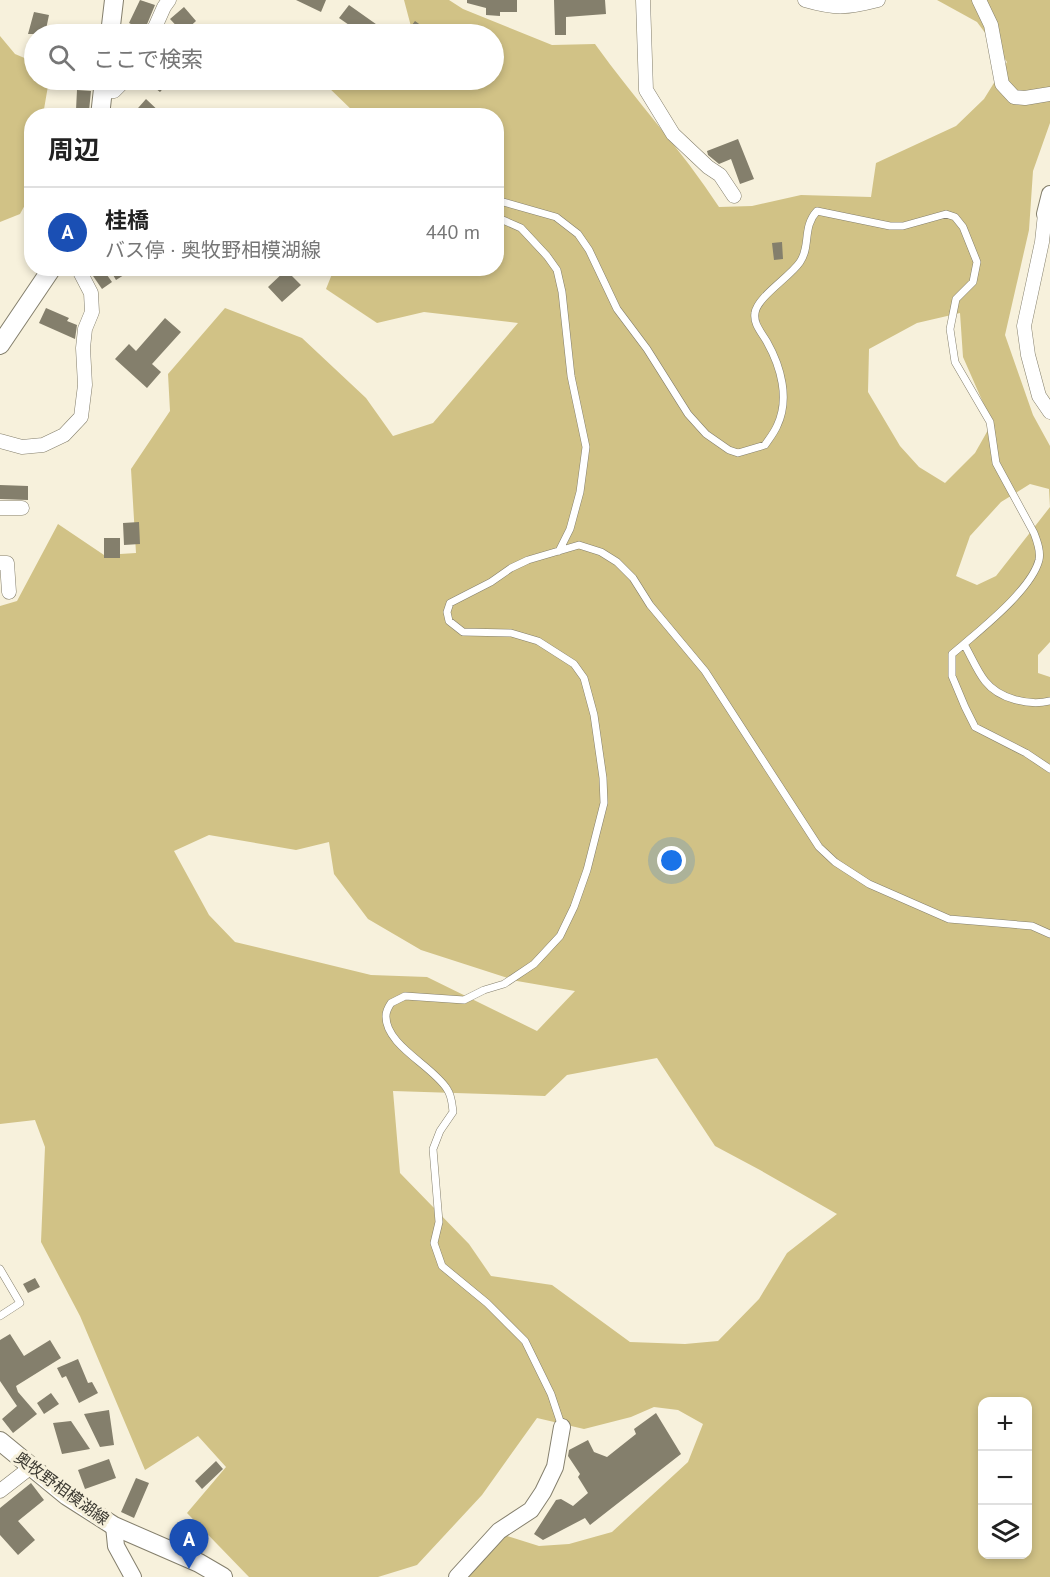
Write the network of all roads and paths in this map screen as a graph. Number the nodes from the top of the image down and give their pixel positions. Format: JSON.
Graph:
{"nodes":[{"id":1,"x":114,"y":0,"type":"edge"},
{"id":2,"x":170,"y":0,"type":"edge"},
{"id":3,"x":643,"y":0,"type":"edge"},
{"id":4,"x":805,"y":0,"type":"edge"},
{"id":5,"x":878,"y":0,"type":"edge"},
{"id":6,"x":979,"y":0,"type":"edge"},
{"id":7,"x":111,"y":24,"type":"edge"},
{"id":8,"x":156,"y":24,"type":"edge"},
{"id":9,"x":104,"y":90,"type":"edge"},
{"id":10,"x":1050,"y":94,"type":"edge"},
{"id":11,"x":102,"y":108,"type":"edge"},
{"id":12,"x":1050,"y":195,"type":"edge"},
{"id":13,"x":734,"y":196,"type":"dead end"},
{"id":14,"x":504,"y":202,"type":"edge"},
{"id":15,"x":1048,"y":215,"type":"edge"},
{"id":16,"x":504,"y":221,"type":"edge"},
{"id":17,"x":47,"y":276,"type":"edge"},
{"id":18,"x":82,"y":276,"type":"edge"},
{"id":19,"x":0,"y":345,"type":"edge"},
{"id":20,"x":1050,"y":412,"type":"edge"},
{"id":21,"x":0,"y":441,"type":"edge"},
{"id":22,"x":0,"y":508,"type":"edge"},
{"id":23,"x":22,"y":508,"type":"dead end"},
{"id":24,"x":559,"y":550,"type":"junction"},
{"id":25,"x":0,"y":563,"type":"edge"},
{"id":26,"x":9,"y":592,"type":"dead end"},
{"id":27,"x":964,"y":644,"type":"junction"},
{"id":28,"x":1050,"y":701,"type":"edge"},
{"id":29,"x":1050,"y":769,"type":"edge"},
{"id":30,"x":1050,"y":934,"type":"edge"},
{"id":31,"x":0,"y":1269,"type":"edge"},
{"id":32,"x":0,"y":1316,"type":"edge"},
{"id":33,"x":562,"y":1427,"type":"joint"},
{"id":34,"x":0,"y":1441,"type":"edge"},
{"id":35,"x":31,"y":1467,"type":"junction"},
{"id":36,"x":0,"y":1491,"type":"edge"},
{"id":37,"x":114,"y":1526,"type":"junction"},
{"id":38,"x":133,"y":1577,"type":"edge"},
{"id":39,"x":223,"y":1577,"type":"edge"},
{"id":40,"x":457,"y":1577,"type":"edge"}],
"edges":[{"from":1,"to":7,"type":"main road"},
{"from":2,"to":8,"type":"street"},
{"from":3,"to":13,"type":"street"},
{"from":4,"to":5,"type":"street"},
{"from":6,"to":10,"type":"street"},
{"from":9,"to":11,"type":"main road"},
{"from":12,"to":15,"type":"street"},
{"from":14,"to":27,"type":"lane"},
{"from":15,"to":20,"type":"street"},
{"from":16,"to":24,"type":"lane"},
{"from":17,"to":19,"type":"main road"},
{"from":18,"to":21,"type":"street"},
{"from":22,"to":23,"type":"street"},
{"from":24,"to":30,"type":"lane"},
{"from":24,"to":33,"type":"lane"},
{"from":25,"to":26,"type":"street"},
{"from":27,"to":28,"type":"lane"},
{"from":27,"to":29,"type":"lane"},
{"from":31,"to":32,"type":"lane"},
{"from":33,"to":40,"type":"street"},
{"from":34,"to":35,"type":"main road","name":"奥牧野相模湖線"},
{"from":35,"to":36,"type":"street"},
{"from":35,"to":37,"type":"main road","name":"奥牧野相模湖線"},
{"from":37,"to":38,"type":"street"},
{"from":37,"to":39,"type":"main road","name":"奥牧野相模湖線"}]}
